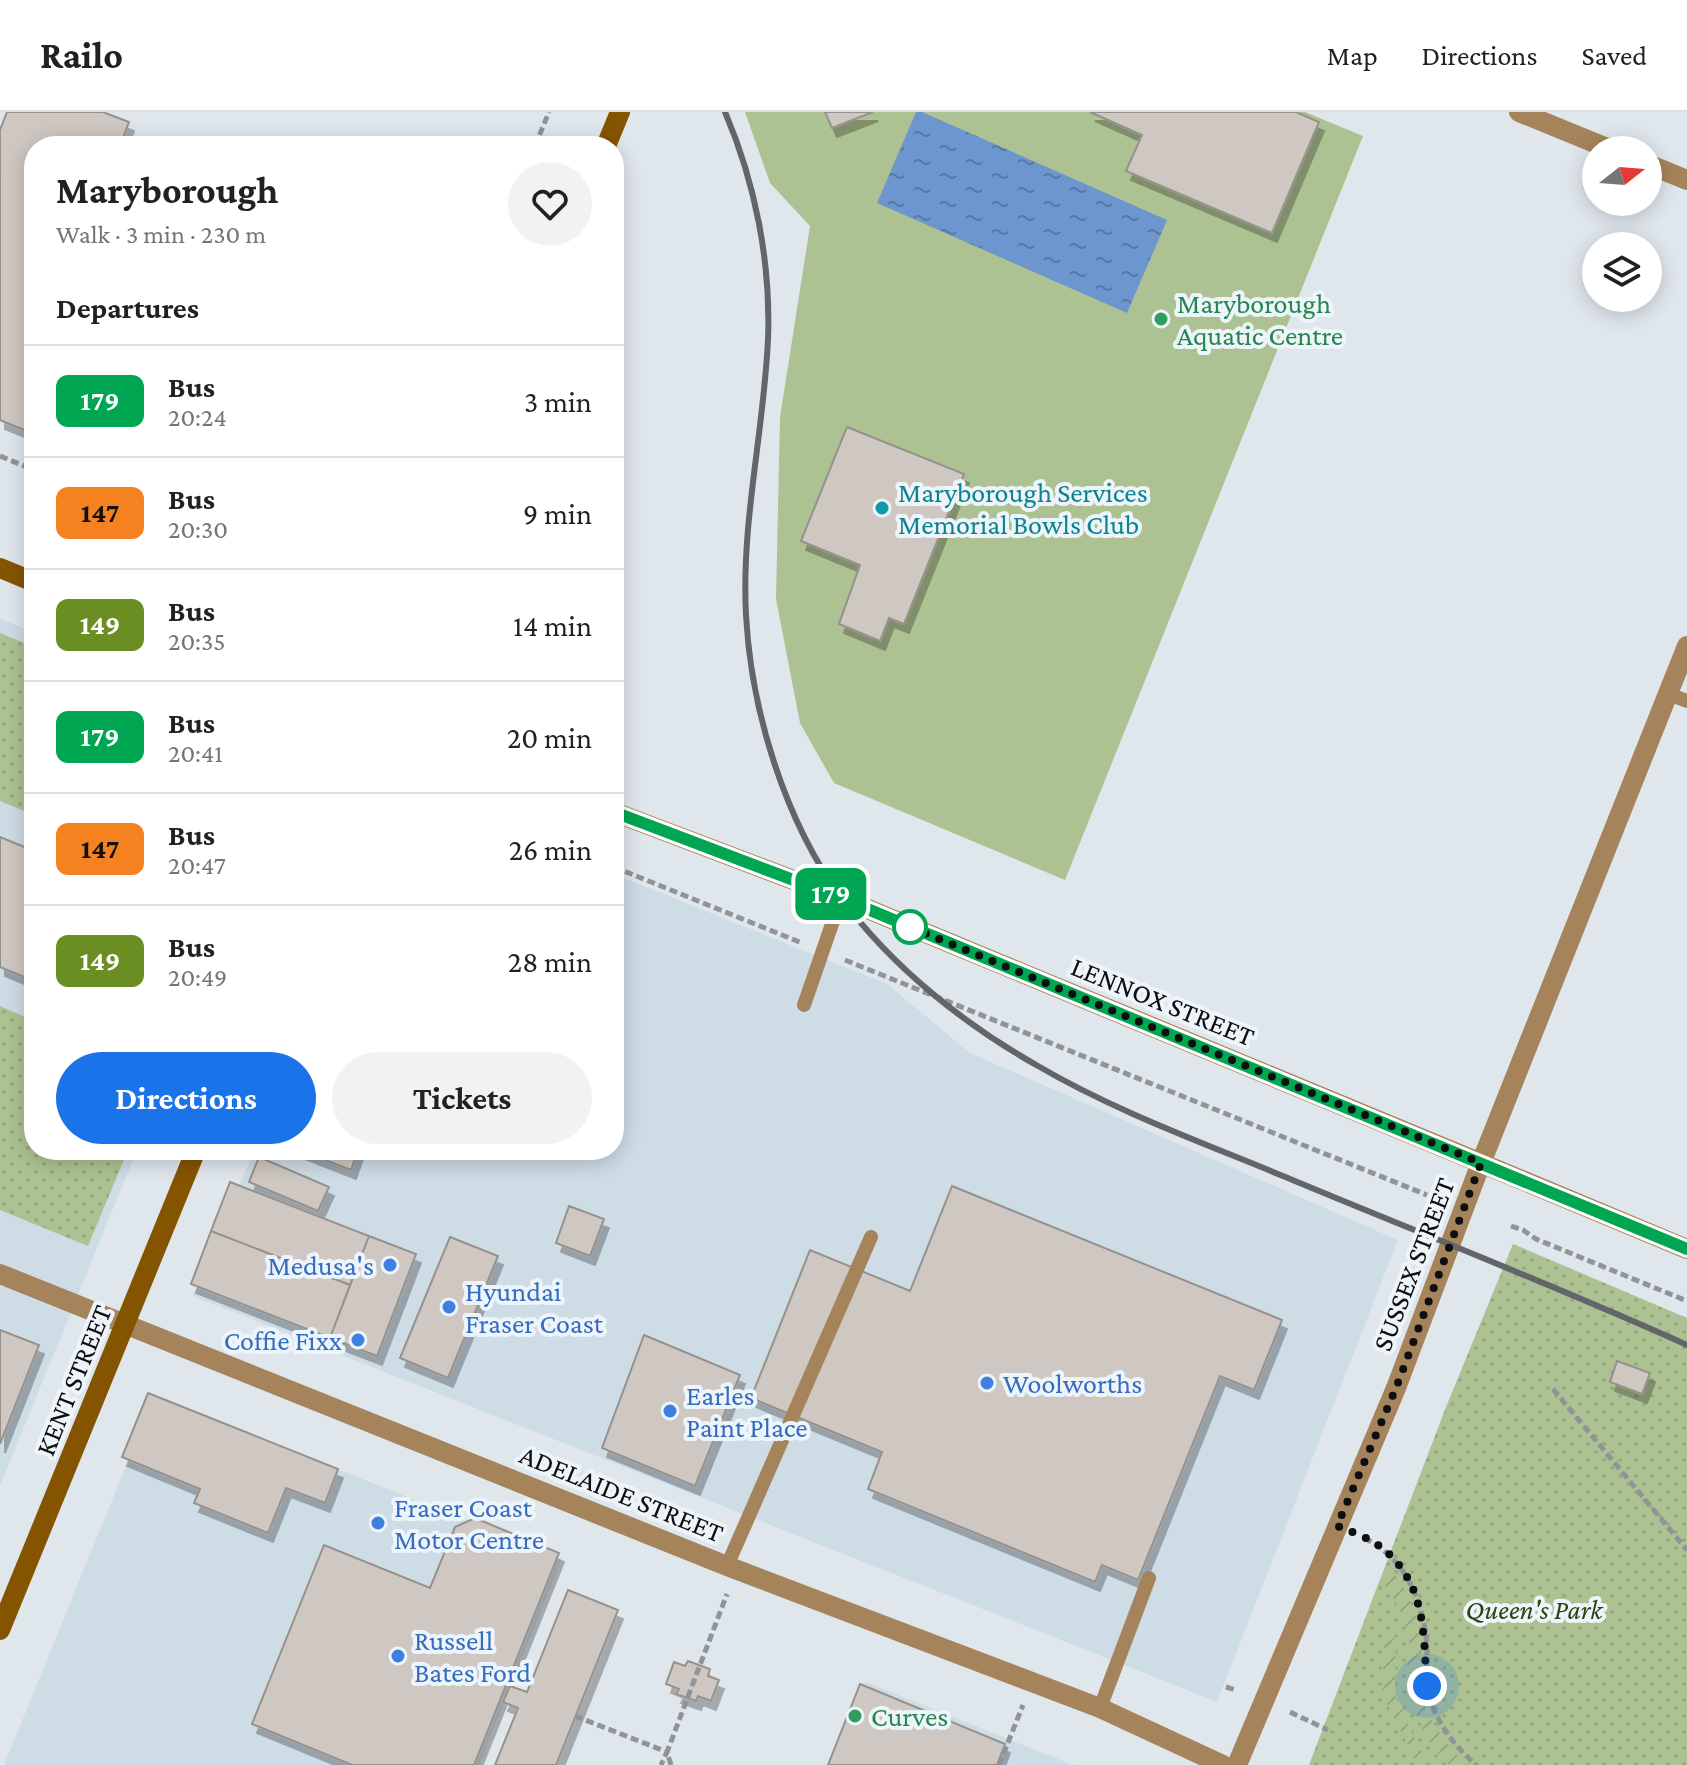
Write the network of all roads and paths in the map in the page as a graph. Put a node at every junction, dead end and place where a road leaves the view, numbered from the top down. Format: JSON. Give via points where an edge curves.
{"nodes":[{"id":1,"x":549,"y":112,"type":"edge"},
{"id":2,"x":620,"y":112,"type":"edge"},
{"id":3,"x":1519,"y":112,"type":"edge"},
{"id":4,"x":539,"y":136,"type":"edge"},
{"id":5,"x":610,"y":136,"type":"edge"},
{"id":6,"x":1582,"y":138,"type":"edge"},
{"id":7,"x":1662,"y":170,"type":"edge"},
{"id":8,"x":1687,"y":180,"type":"edge"},
{"id":9,"x":0,"y":456,"type":"edge"},
{"id":10,"x":24,"y":466,"type":"edge"},
{"id":11,"x":0,"y":568,"type":"edge"},
{"id":12,"x":24,"y":578,"type":"edge"},
{"id":13,"x":1687,"y":646,"type":"edge"},
{"id":14,"x":1677,"y":697,"type":"edge"},
{"id":15,"x":624,"y":816,"type":"edge"},
{"id":16,"x":624,"y":871,"type":"edge"},
{"id":17,"x":841,"y":898,"type":"junction"},
{"id":18,"x":822,"y":951,"type":"junction"},
{"id":19,"x":804,"y":1005,"type":"dead end"},
{"id":20,"x":192,"y":1160,"type":"edge"},
{"id":21,"x":1481,"y":1163,"type":"junction"},
{"id":22,"x":1427,"y":1195,"type":"dead end"},
{"id":23,"x":1511,"y":1226,"type":"dead end"},
{"id":24,"x":871,"y":1237,"type":"dead end"},
{"id":25,"x":1687,"y":1249,"type":"edge"},
{"id":26,"x":0,"y":1274,"type":"edge"},
{"id":27,"x":1687,"y":1301,"type":"edge"},
{"id":28,"x":125,"y":1325,"type":"junction"},
{"id":29,"x":1553,"y":1389,"type":"dead end"},
{"id":30,"x":1337,"y":1526,"type":"junction"},
{"id":31,"x":1687,"y":1550,"type":"edge"},
{"id":32,"x":727,"y":1566,"type":"junction"},
{"id":33,"x":1149,"y":1578,"type":"dead end"},
{"id":34,"x":718,"y":1617,"type":"dead end"},
{"id":35,"x":0,"y":1630,"type":"edge"},
{"id":36,"x":1032,"y":1682,"type":"junction"},
{"id":37,"x":1226,"y":1687,"type":"dead end"},
{"id":38,"x":1236,"y":1690,"type":"dead end"},
{"id":39,"x":1100,"y":1708,"type":"junction"},
{"id":40,"x":1290,"y":1712,"type":"dead end"},
{"id":41,"x":575,"y":1716,"type":"dead end"},
{"id":42,"x":1328,"y":1730,"type":"dead end"},
{"id":43,"x":667,"y":1752,"type":"junction"},
{"id":44,"x":661,"y":1765,"type":"edge"},
{"id":45,"x":671,"y":1765,"type":"edge"},
{"id":46,"x":999,"y":1765,"type":"edge"},
{"id":47,"x":1223,"y":1765,"type":"edge"},
{"id":48,"x":1237,"y":1765,"type":"edge"},
{"id":49,"x":1476,"y":1765,"type":"edge"}],
"edges":[{"from":1,"to":4,"type":"path"},
{"from":2,"to":5,"type":"main road"},
{"from":3,"to":6,"type":"street"},
{"from":7,"to":8,"type":"street"},
{"from":9,"to":10,"type":"path"},
{"from":11,"to":12,"type":"main road"},
{"from":13,"to":14,"type":"street","name":"SUSSEX STREET"},
{"from":14,"to":21,"type":"street","name":"SUSSEX STREET"},
{"from":15,"to":17,"type":"street","name":"LENNOX STREET"},
{"from":16,"to":18,"type":"path"},
{"from":17,"to":18,"type":"lane"},
{"from":17,"to":21,"type":"street","name":"LENNOX STREET"},
{"from":18,"to":19,"type":"lane"},
{"from":18,"to":22,"type":"path"},
{"from":20,"to":28,"type":"main road","name":"KENT STREET"},
{"from":21,"to":25,"type":"street","name":"LENNOX STREET"},
{"from":21,"to":30,"type":"street","name":"SUSSEX STREET"},
{"from":23,"to":27,"type":"path"},
{"from":24,"to":32,"type":"lane"},
{"from":26,"to":28,"type":"street","name":"ADELAIDE STREET"},
{"from":28,"to":32,"type":"street","name":"ADELAIDE STREET"},
{"from":28,"to":35,"type":"main road","name":"KENT STREET"},
{"from":29,"to":31,"type":"path"},
{"from":30,"to":48,"type":"street","name":"SUSSEX STREET"},
{"from":30,"to":49,"type":"path","via":[[1381,1546],[1398,1564],[1416,1596],[1424,1625],[1432,1705],[1460,1751]]},
{"from":32,"to":36,"type":"street","name":"ADELAIDE STREET"},
{"from":33,"to":39,"type":"lane"},
{"from":34,"to":43,"type":"path"},
{"from":36,"to":39,"type":"street","name":"ADELAIDE STREET"},
{"from":36,"to":46,"type":"path"},
{"from":37,"to":38,"type":"path"},
{"from":39,"to":47,"type":"street","name":"ADELAIDE STREET"},
{"from":40,"to":42,"type":"path"},
{"from":41,"to":43,"type":"path"},
{"from":43,"to":44,"type":"path"},
{"from":43,"to":45,"type":"path"}]}
